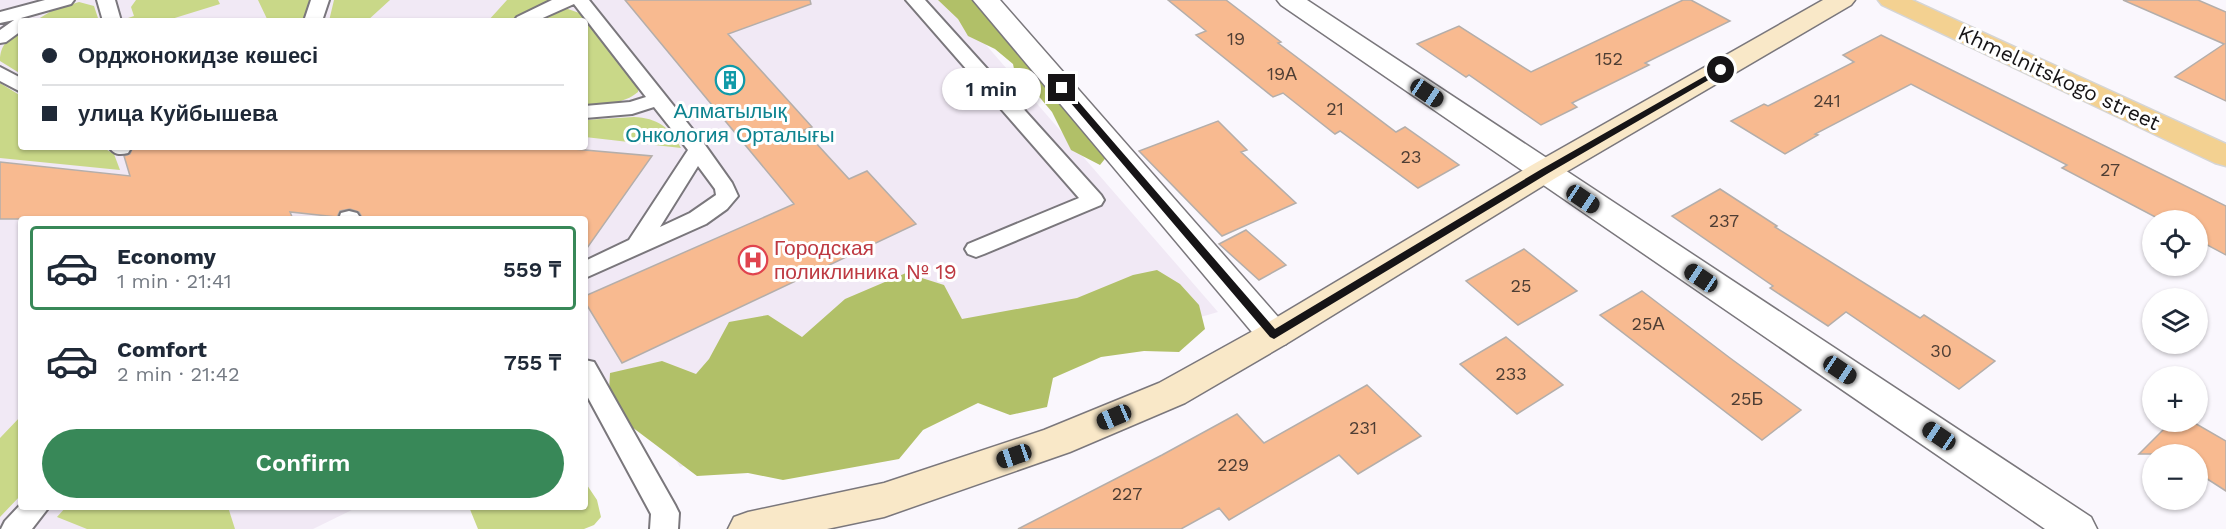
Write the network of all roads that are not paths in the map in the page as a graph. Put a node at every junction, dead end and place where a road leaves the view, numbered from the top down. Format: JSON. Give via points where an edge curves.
{"nodes":[{"id":1,"x":65,"y":0,"type":"edge"},
{"id":2,"x":106,"y":0,"type":"edge"},
{"id":3,"x":320,"y":0,"type":"edge"},
{"id":4,"x":569,"y":0,"type":"edge"},
{"id":5,"x":580,"y":0,"type":"edge"},
{"id":6,"x":915,"y":0,"type":"edge"},
{"id":7,"x":986,"y":0,"type":"edge"},
{"id":8,"x":1290,"y":0,"type":"edge"},
{"id":9,"x":1842,"y":0,"type":"edge"},
{"id":10,"x":1891,"y":0,"type":"edge"},
{"id":11,"x":46,"y":3,"type":"edge"},
{"id":12,"x":0,"y":18,"type":"edge"},
{"id":13,"x":27,"y":18,"type":"edge"},
{"id":14,"x":111,"y":18,"type":"edge"},
{"id":15,"x":314,"y":18,"type":"edge"},
{"id":16,"x":529,"y":18,"type":"edge"},
{"id":17,"x":18,"y":25,"type":"edge"},
{"id":18,"x":0,"y":38,"type":"edge"},
{"id":19,"x":0,"y":73,"type":"edge"},
{"id":20,"x":18,"y":84,"type":"edge"},
{"id":21,"x":658,"y":99,"type":"junction"},
{"id":22,"x":588,"y":112,"type":"edge"},
{"id":23,"x":698,"y":150,"type":"junction"},
{"id":24,"x":2226,"y":156,"type":"edge"},
{"id":25,"x":1543,"y":172,"type":"junction"},
{"id":26,"x":637,"y":245,"type":"junction"},
{"id":27,"x":976,"y":249,"type":"dead end"},
{"id":28,"x":588,"y":269,"type":"edge"},
{"id":29,"x":1274,"y":335,"type":"junction"},
{"id":30,"x":588,"y":374,"type":"edge"},
{"id":31,"x":32,"y":510,"type":"edge"},
{"id":32,"x":15,"y":529,"type":"edge"},
{"id":33,"x":664,"y":529,"type":"edge"},
{"id":34,"x":748,"y":529,"type":"edge"},
{"id":35,"x":2077,"y":529,"type":"edge"}],
"edges":[{"from":1,"to":11,"type":"lane"},
{"from":2,"to":14,"type":"lane"},
{"from":3,"to":15,"type":"lane"},
{"from":4,"to":16,"type":"lane"},
{"from":5,"to":21,"type":"lane"},
{"from":6,"to":27,"type":"lane","via":[[1093,200]]},
{"from":7,"to":29,"type":"street"},
{"from":8,"to":25,"type":"street"},
{"from":9,"to":25,"type":"main road"},
{"from":10,"to":24,"type":"main road","name":"Khmelnitskogo street"},
{"from":11,"to":12,"type":"lane"},
{"from":11,"to":13,"type":"lane"},
{"from":17,"to":18,"type":"lane"},
{"from":19,"to":20,"type":"lane"},
{"from":21,"to":22,"type":"lane","via":[[632,108]]},
{"from":21,"to":23,"type":"lane"},
{"from":23,"to":26,"type":"lane"},
{"from":23,"to":26,"type":"lane","via":[[727,196],[720,206]]},
{"from":25,"to":29,"type":"main road"},
{"from":25,"to":35,"type":"street"},
{"from":26,"to":28,"type":"lane"},
{"from":29,"to":34,"type":"main road","via":[[1172,393],[1057,441],[884,500]]},
{"from":30,"to":33,"type":"lane","via":[[665,513]]},
{"from":31,"to":32,"type":"lane"}]}
